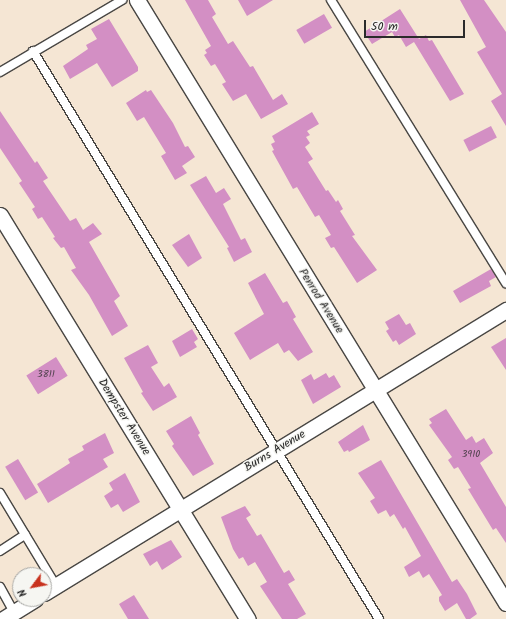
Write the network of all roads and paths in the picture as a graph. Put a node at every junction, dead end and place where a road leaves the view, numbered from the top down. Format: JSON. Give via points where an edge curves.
{"nodes":[{"id":1,"x":122,"y":0,"type":"edge"},
{"id":2,"x":137,"y":0,"type":"edge"},
{"id":3,"x":331,"y":0,"type":"edge"},
{"id":4,"x":33,"y":51,"type":"junction"},
{"id":5,"x":0,"y":72,"type":"edge"},
{"id":6,"x":0,"y":215,"type":"edge"},
{"id":7,"x":506,"y":283,"type":"edge"},
{"id":8,"x":506,"y":310,"type":"edge"},
{"id":9,"x":376,"y":390,"type":"junction"},
{"id":10,"x":275,"y":451,"type":"junction"},
{"id":11,"x":0,"y":493,"type":"edge"},
{"id":12,"x":181,"y":509,"type":"junction"},
{"id":13,"x":26,"y":535,"type":"junction"},
{"id":14,"x":0,"y":551,"type":"edge"},
{"id":15,"x":40,"y":567,"type":"edge"},
{"id":16,"x":0,"y":587,"type":"edge"},
{"id":17,"x":52,"y":588,"type":"edge"},
{"id":18,"x":506,"y":603,"type":"edge"},
{"id":19,"x":22,"y":607,"type":"edge"},
{"id":20,"x":9,"y":615,"type":"edge"},
{"id":21,"x":248,"y":619,"type":"edge"},
{"id":22,"x":378,"y":619,"type":"edge"}],
"edges":[{"from":1,"to":4,"type":"lane"},
{"from":2,"to":9,"type":"street","name":"Penrod Avenue"},
{"from":3,"to":7,"type":"lane"},
{"from":4,"to":5,"type":"lane"},
{"from":4,"to":10,"type":"lane"},
{"from":6,"to":12,"type":"street","name":"Dempster Avenue"},
{"from":8,"to":9,"type":"street","name":"Burns Avenue"},
{"from":9,"to":10,"type":"street","name":"Burns Avenue"},
{"from":9,"to":18,"type":"street","name":"Penrod Avenue"},
{"from":10,"to":12,"type":"street","name":"Burns Avenue"},
{"from":10,"to":22,"type":"lane"},
{"from":11,"to":13,"type":"lane"},
{"from":12,"to":17,"type":"street","name":"Burns Avenue"},
{"from":12,"to":21,"type":"street","name":"Dempster Avenue"},
{"from":13,"to":14,"type":"lane"},
{"from":13,"to":15,"type":"lane"},
{"from":16,"to":20,"type":"lane"},
{"from":19,"to":20,"type":"street"}]}
